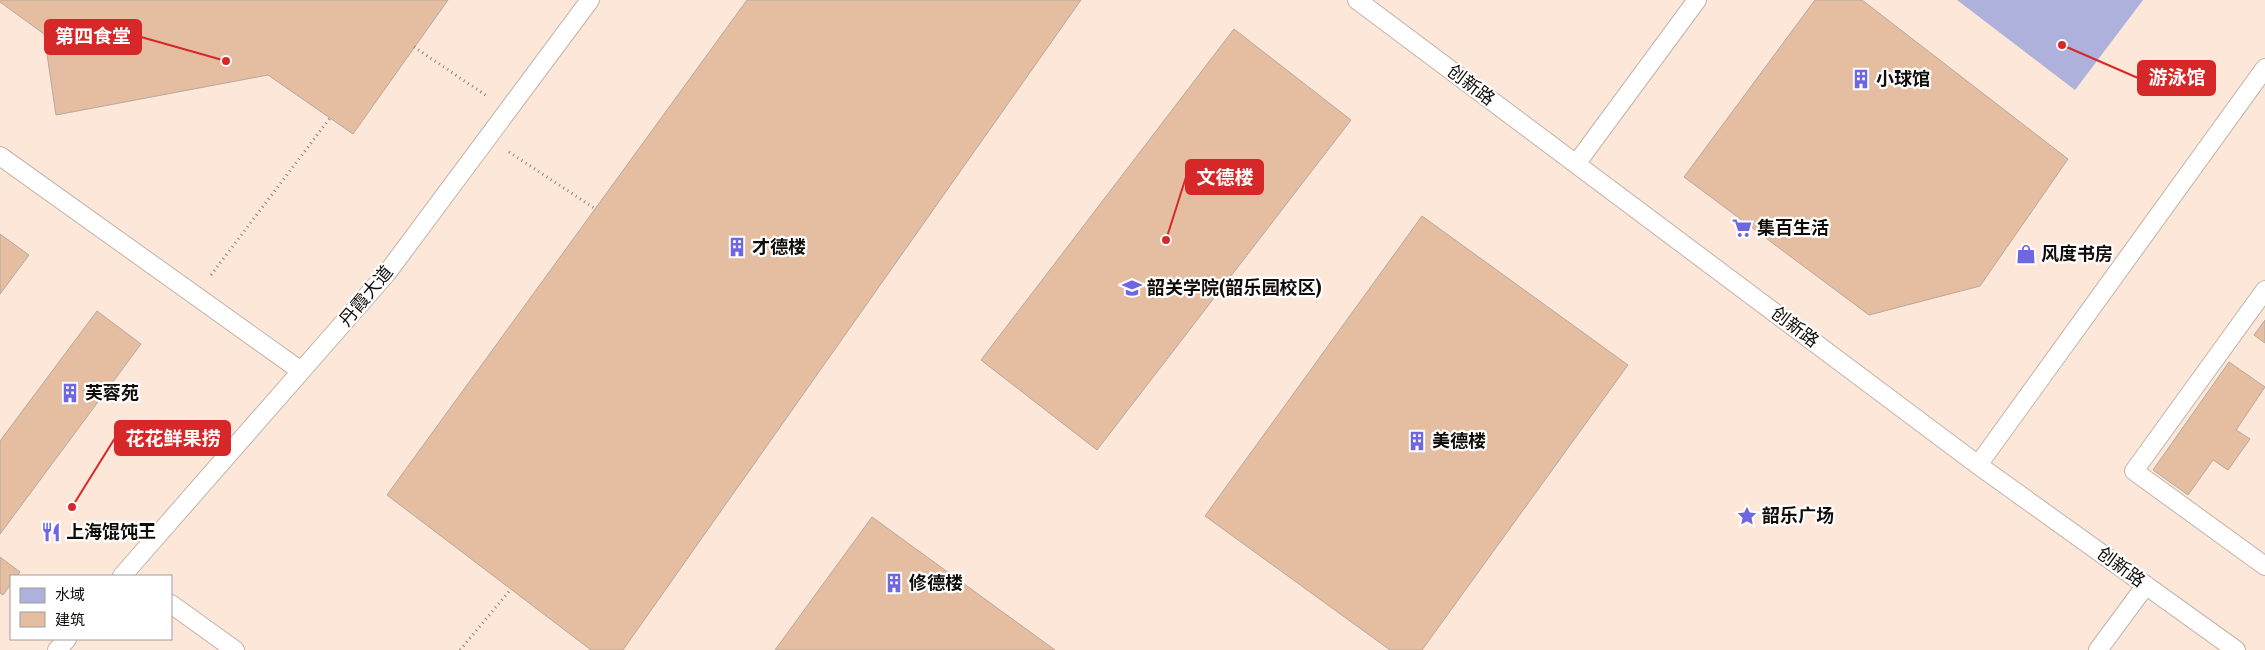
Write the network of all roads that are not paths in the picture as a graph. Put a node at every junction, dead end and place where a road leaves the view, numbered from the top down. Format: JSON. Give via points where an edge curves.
{"nodes":[{"id":1,"x":590,"y":0,"type":"edge"},
{"id":2,"x":1357,"y":0,"type":"edge"},
{"id":3,"x":1698,"y":0,"type":"edge"},
{"id":4,"x":2265,"y":68,"type":"edge"},
{"id":5,"x":0,"y":156,"type":"edge"},
{"id":6,"x":1576,"y":164,"type":"junction"},
{"id":7,"x":2265,"y":290,"type":"edge"},
{"id":8,"x":301,"y":371,"type":"junction"},
{"id":9,"x":1978,"y":464,"type":"junction"},
{"id":10,"x":2265,"y":566,"type":"edge"},
{"id":11,"x":127,"y":575,"type":"edge"},
{"id":12,"x":2146,"y":585,"type":"junction"},
{"id":13,"x":172,"y":605,"type":"edge"},
{"id":14,"x":66,"y":640,"type":"edge"},
{"id":15,"x":57,"y":650,"type":"edge"},
{"id":16,"x":235,"y":650,"type":"edge"},
{"id":17,"x":2098,"y":650,"type":"edge"},
{"id":18,"x":2236,"y":650,"type":"edge"}],
"edges":[{"from":1,"to":8,"type":"lane","name":"丹霞大道","via":[[386,273]]},
{"from":2,"to":6,"type":"lane","name":"创新路"},
{"from":3,"to":6,"type":"lane"},
{"from":4,"to":9,"type":"lane"},
{"from":5,"to":8,"type":"lane"},
{"from":6,"to":9,"type":"lane","name":"创新路"},
{"from":7,"to":10,"type":"lane","via":[[2134,471]]},
{"from":8,"to":11,"type":"lane","name":"丹霞大道"},
{"from":9,"to":12,"type":"lane","name":"创新路"},
{"from":12,"to":17,"type":"lane"},
{"from":12,"to":18,"type":"lane","name":"创新路"},
{"from":13,"to":16,"type":"lane"},
{"from":14,"to":15,"type":"lane"}]}
